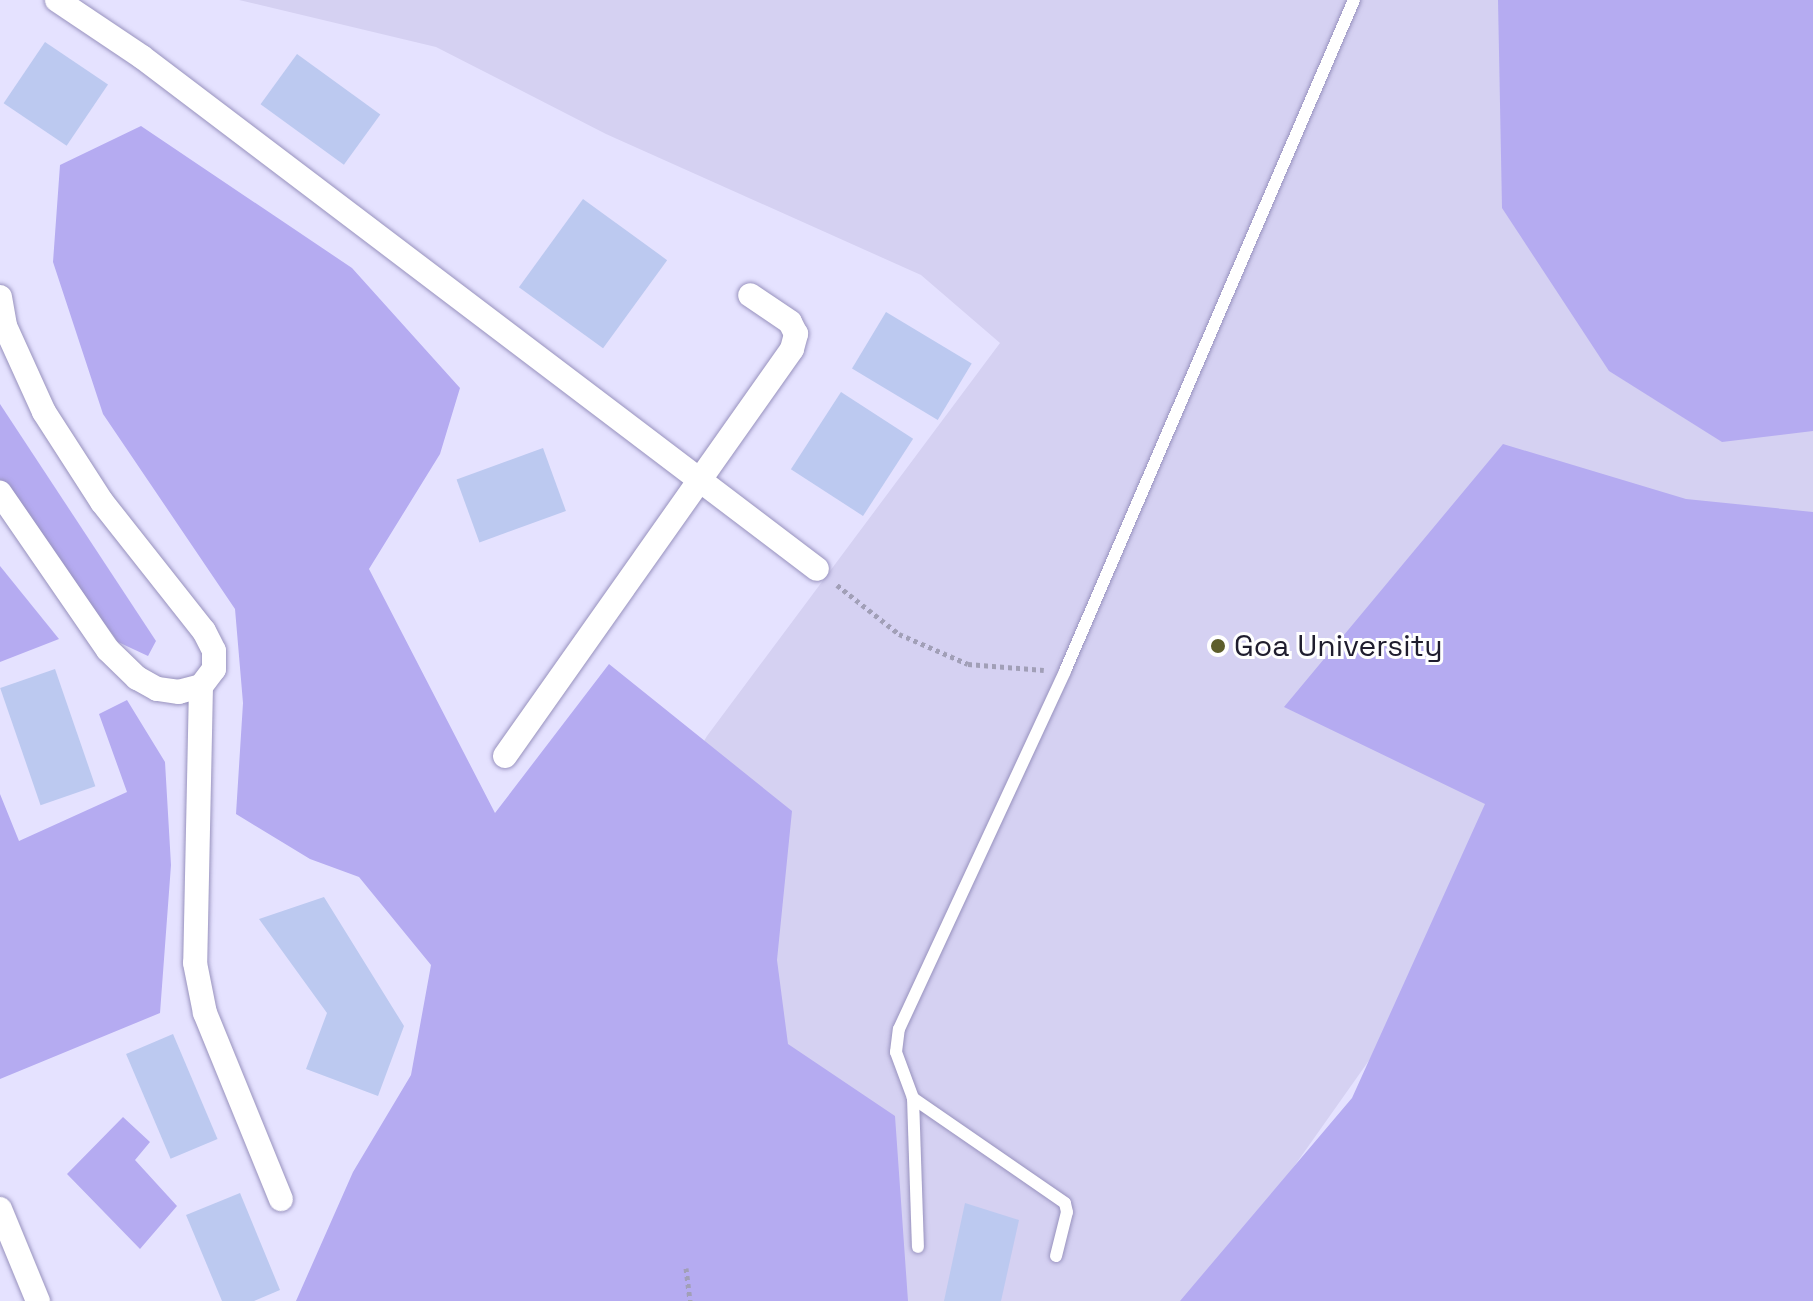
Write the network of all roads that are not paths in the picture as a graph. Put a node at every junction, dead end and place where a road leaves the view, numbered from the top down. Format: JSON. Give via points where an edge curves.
{"nodes":[{"id":1,"x":57,"y":0,"type":"edge"},
{"id":2,"x":1354,"y":0,"type":"edge"},
{"id":3,"x":750,"y":295,"type":"dead end"},
{"id":4,"x":0,"y":297,"type":"edge"},
{"id":5,"x":699,"y":479,"type":"junction"},
{"id":6,"x":0,"y":493,"type":"edge"},
{"id":7,"x":817,"y":569,"type":"road end"},
{"id":8,"x":201,"y":686,"type":"junction"},
{"id":9,"x":505,"y":756,"type":"dead end"},
{"id":10,"x":913,"y":1098,"type":"junction"},
{"id":11,"x":281,"y":1199,"type":"dead end"},
{"id":12,"x":0,"y":1209,"type":"edge"},
{"id":13,"x":918,"y":1247,"type":"dead end"},
{"id":14,"x":1056,"y":1256,"type":"dead end"},
{"id":15,"x":38,"y":1301,"type":"edge"}],
"edges":[{"from":1,"to":5,"type":"street","via":[[142,57]]},
{"from":2,"to":10,"type":"lane","via":[[1065,671],[899,1029],[896,1052]]},
{"from":3,"to":5,"type":"street","via":[[790,322],[796,334],[792,349]]},
{"from":4,"to":8,"type":"street","via":[[5,326],[44,412],[102,502],[209,641],[214,669]]},
{"from":5,"to":7,"type":"street"},
{"from":5,"to":9,"type":"street"},
{"from":6,"to":8,"type":"street","via":[[108,650],[137,678],[157,689],[179,692]]},
{"from":8,"to":11,"type":"street","via":[[195,963],[205,1013]]},
{"from":10,"to":13,"type":"lane"},
{"from":10,"to":14,"type":"lane","via":[[1060,1197],[1067,1212]]},
{"from":12,"to":15,"type":"street"}]}
